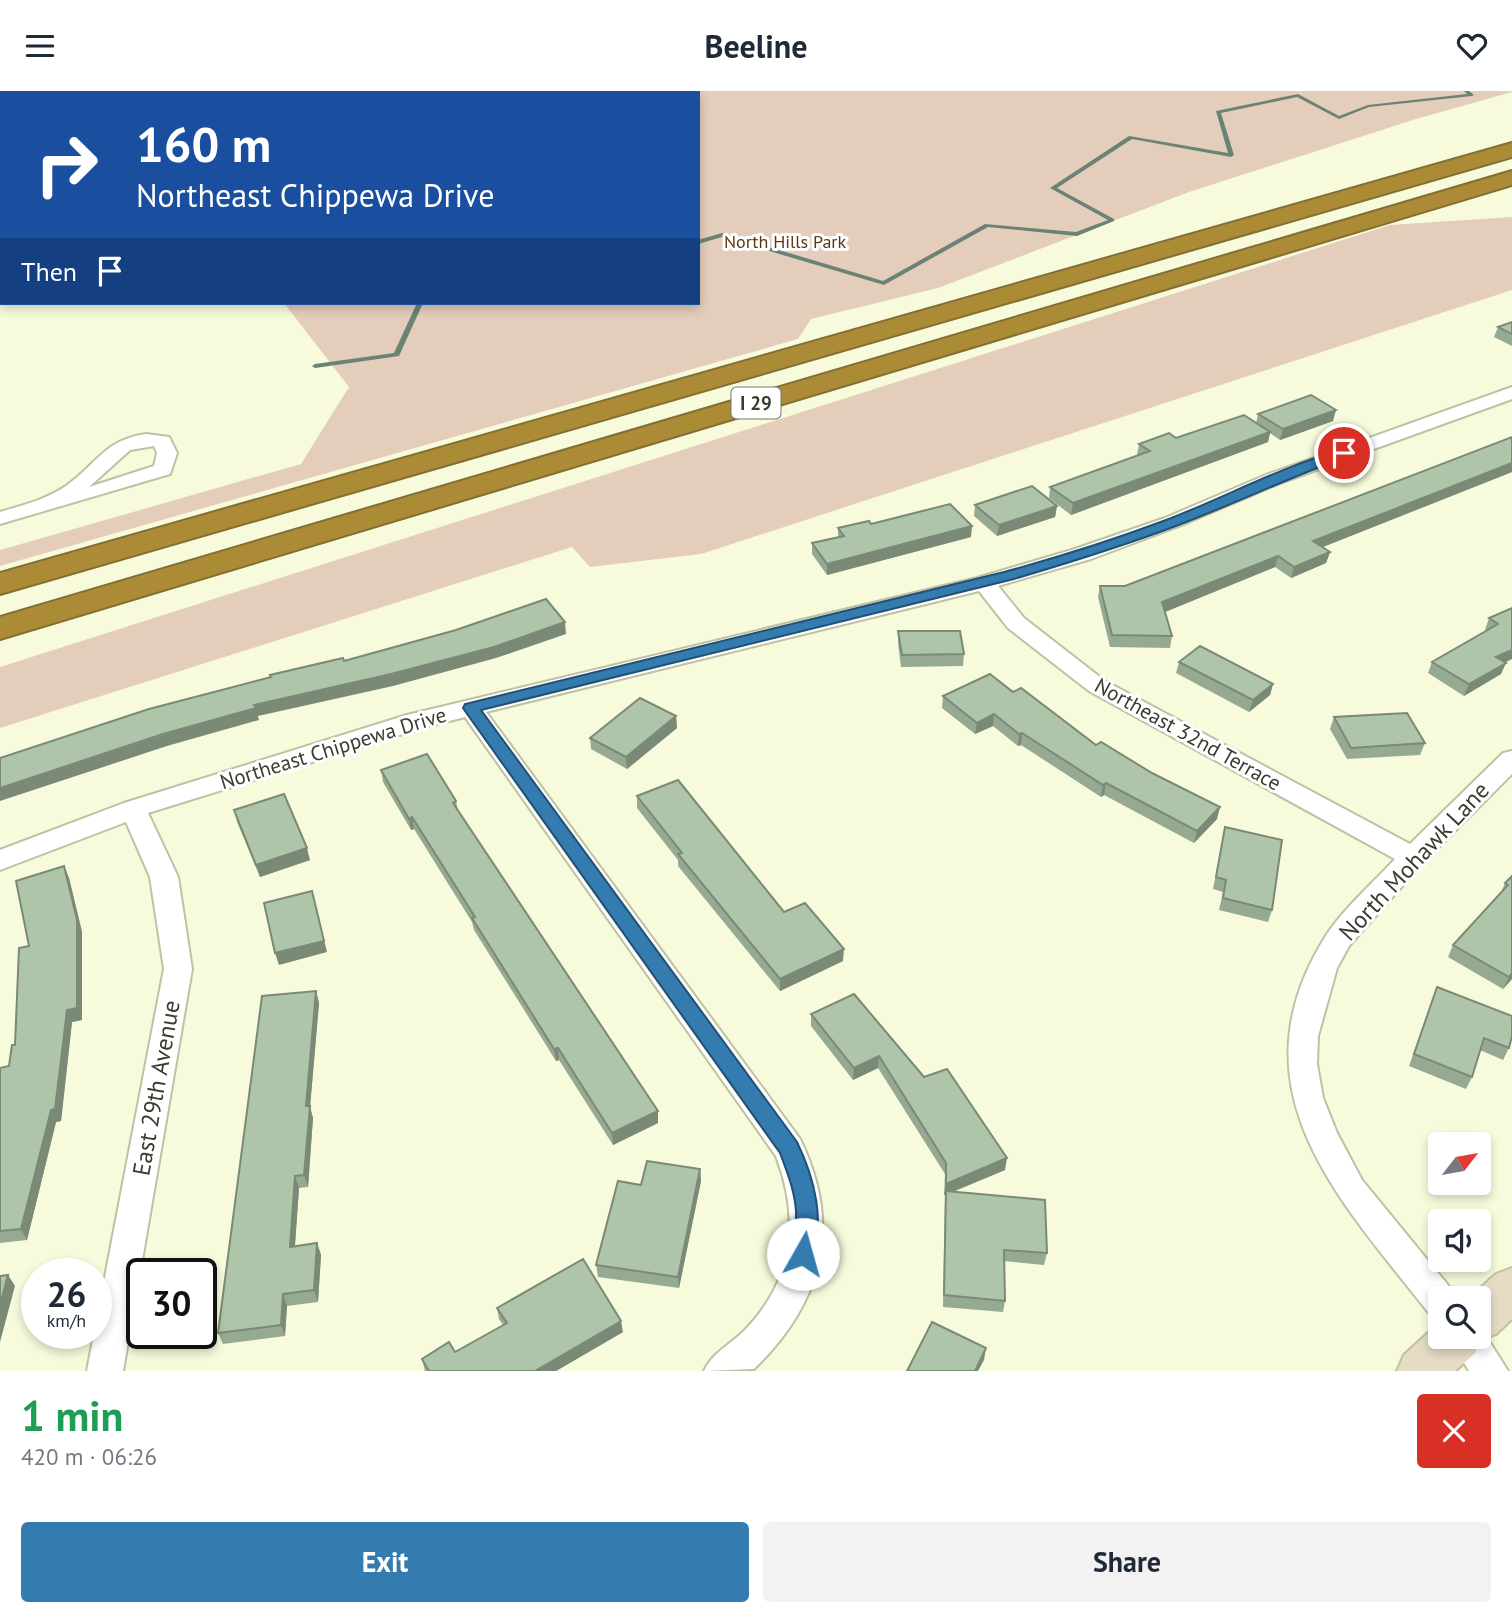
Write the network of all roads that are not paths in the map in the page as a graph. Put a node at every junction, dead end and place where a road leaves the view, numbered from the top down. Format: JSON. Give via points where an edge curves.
{"nodes":[{"id":1,"x":1512,"y":150,"type":"edge"},
{"id":2,"x":1512,"y":178,"type":"edge"},
{"id":3,"x":1512,"y":393,"type":"edge"},
{"id":4,"x":44,"y":506,"type":"junction"},
{"id":5,"x":0,"y":517,"type":"edge"},
{"id":6,"x":984,"y":583,"type":"junction"},
{"id":7,"x":0,"y":585,"type":"edge"},
{"id":8,"x":0,"y":628,"type":"edge"},
{"id":9,"x":471,"y":708,"type":"junction"},
{"id":10,"x":1512,"y":759,"type":"edge"},
{"id":11,"x":133,"y":809,"type":"junction"},
{"id":12,"x":1413,"y":857,"type":"junction"},
{"id":13,"x":0,"y":860,"type":"edge"},
{"id":14,"x":1428,"y":1286,"type":"edge"},
{"id":15,"x":1512,"y":1289,"type":"edge"},
{"id":16,"x":1491,"y":1308,"type":"edge"},
{"id":17,"x":1445,"y":1349,"type":"edge"},
{"id":18,"x":1475,"y":1349,"type":"edge"},
{"id":19,"x":105,"y":1371,"type":"edge"},
{"id":20,"x":722,"y":1371,"type":"edge"},
{"id":21,"x":1421,"y":1371,"type":"edge"},
{"id":22,"x":1490,"y":1371,"type":"edge"}],
"edges":[{"from":1,"to":7,"type":"highway","number":"I 29"},
{"from":2,"to":8,"type":"highway","number":"I 29"},
{"from":3,"to":6,"type":"street","name":"Northeast Chippewa Drive","via":[[1273,479],[1172,522]]},
{"from":4,"to":4,"type":"street","via":[[163,470],[167,453],[162,441],[144,438],[124,443],[76,488]]},
{"from":4,"to":5,"type":"street"},
{"from":6,"to":9,"type":"street","name":"Northeast Chippewa Drive"},
{"from":6,"to":12,"type":"street","name":"Northeast 32nd Terrace","via":[[1016,623],[1097,686]]},
{"from":9,"to":11,"type":"street","name":"Northeast Chippewa Drive"},
{"from":9,"to":20,"type":"street","via":[[789,1149],[807,1210],[798,1277],[761,1340]]},
{"from":10,"to":12,"type":"street","name":"North Mohawk Lane"},
{"from":11,"to":13,"type":"street","name":"Northeast Chippewa Drive"},
{"from":11,"to":19,"type":"street","name":"East 29th Avenue","via":[[164,877],[178,969]]},
{"from":12,"to":14,"type":"street","name":"North Mohawk Lane","via":[[1339,939],[1322,967],[1303,1036],[1301,1064],[1322,1136],[1351,1191]]},
{"from":15,"to":16,"type":"main road"},
{"from":17,"to":21,"type":"main road"},
{"from":18,"to":22,"type":"street"}]}
